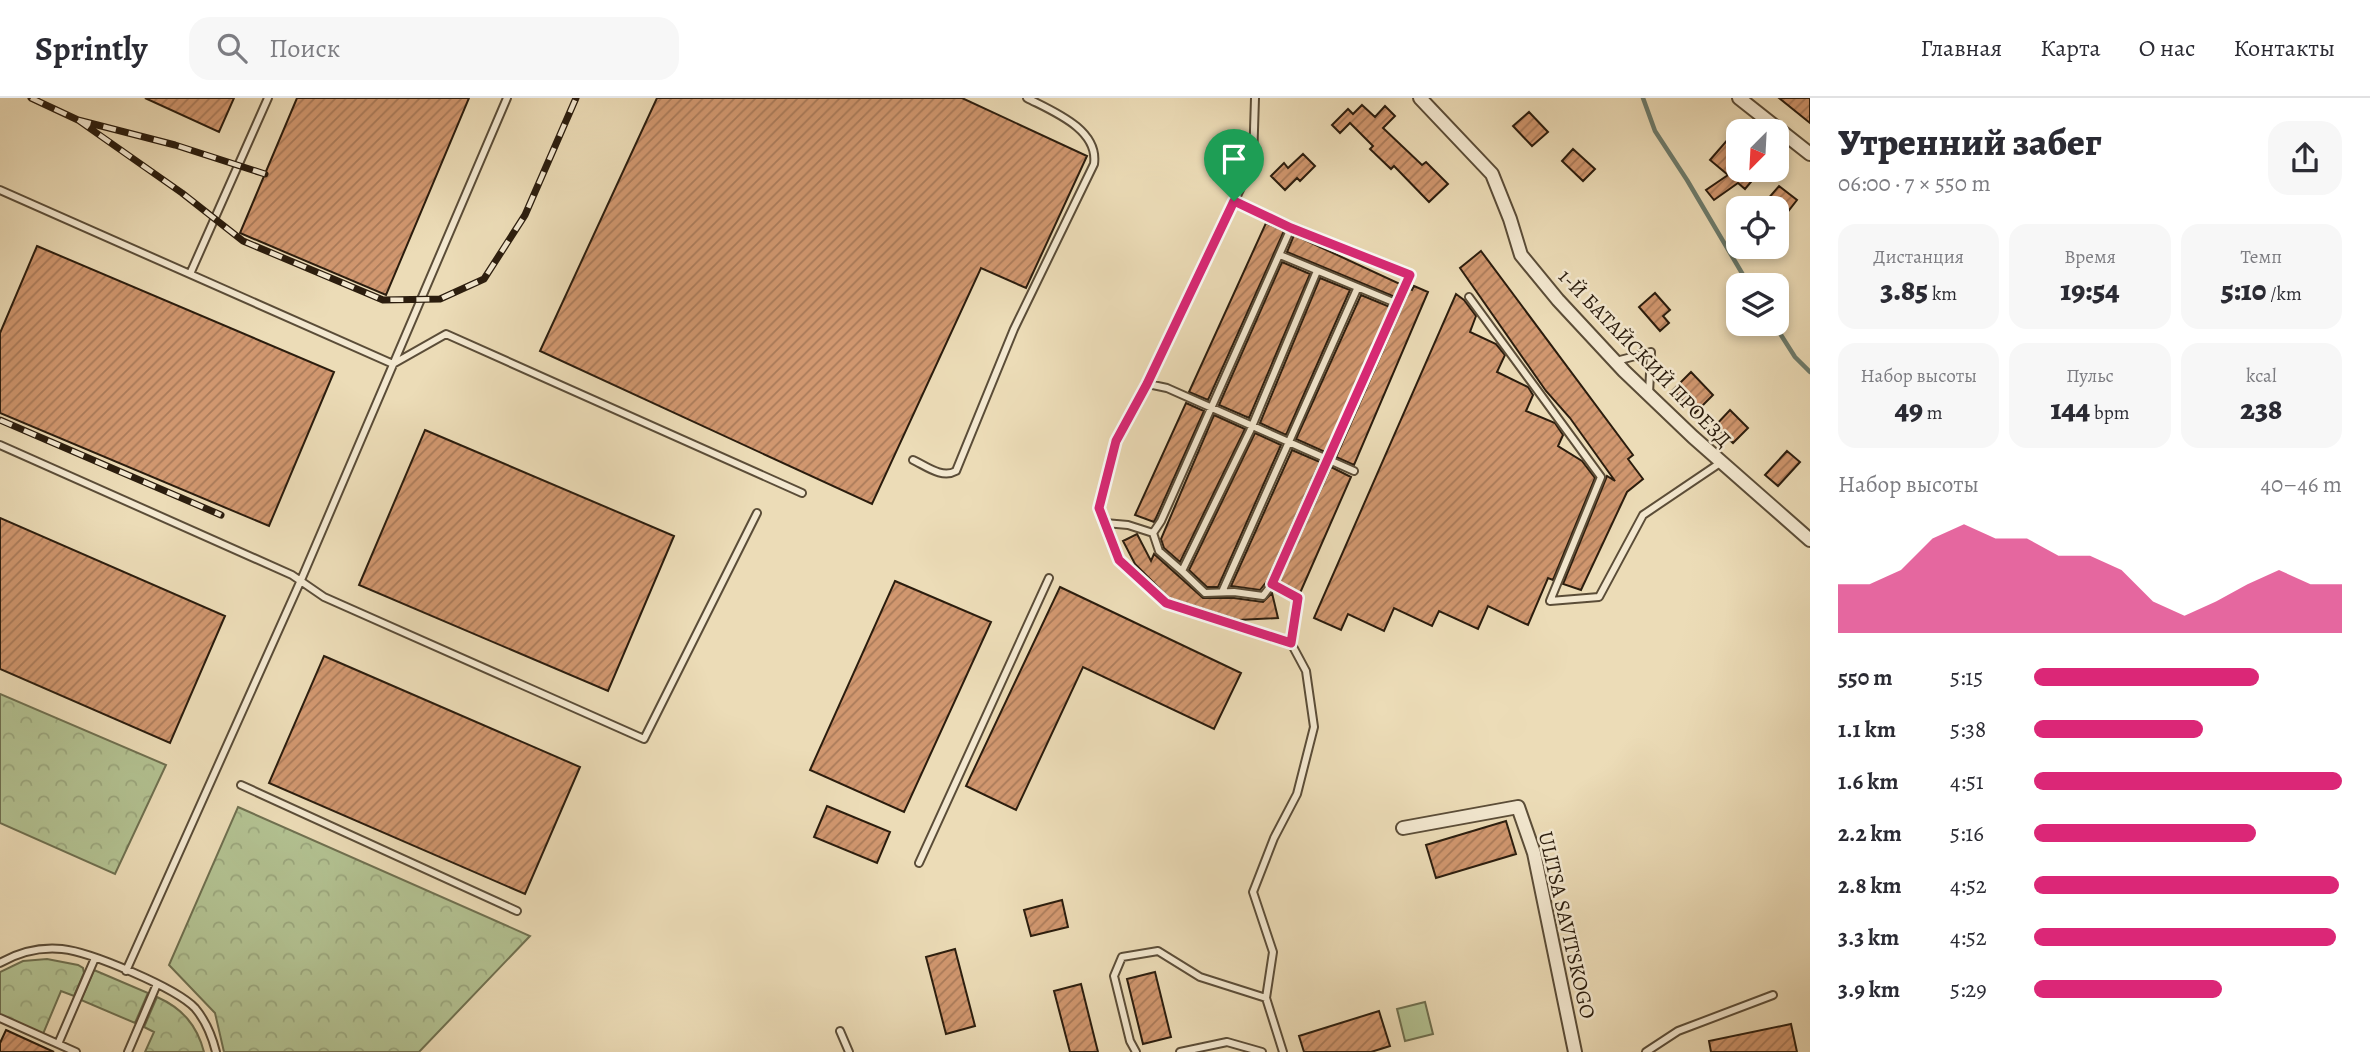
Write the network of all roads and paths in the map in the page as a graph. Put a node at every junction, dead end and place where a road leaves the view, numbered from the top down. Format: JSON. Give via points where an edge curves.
{"nodes":[{"id":1,"x":268,"y":98,"type":"edge"},
{"id":2,"x":507,"y":98,"type":"edge"},
{"id":3,"x":1027,"y":98,"type":"edge"},
{"id":4,"x":1255,"y":98,"type":"edge"},
{"id":5,"x":1420,"y":98,"type":"edge"},
{"id":6,"x":1739,"y":98,"type":"edge"},
{"id":7,"x":1810,"y":154,"type":"edge"},
{"id":8,"x":0,"y":190,"type":"edge"},
{"id":9,"x":1234,"y":201,"type":"junction"},
{"id":10,"x":1291,"y":228,"type":"junction"},
{"id":11,"x":1280,"y":255,"type":"junction"},
{"id":12,"x":1317,"y":271,"type":"junction"},
{"id":13,"x":190,"y":274,"type":"junction"},
{"id":14,"x":1357,"y":289,"type":"junction"},
{"id":15,"x":1469,"y":297,"type":"dead end"},
{"id":16,"x":1398,"y":304,"type":"junction"},
{"id":17,"x":1616,"y":361,"type":"junction"},
{"id":18,"x":393,"y":364,"type":"junction"},
{"id":19,"x":1147,"y":384,"type":"junction"},
{"id":20,"x":1649,"y":395,"type":"junction"},
{"id":21,"x":1212,"y":408,"type":"junction"},
{"id":22,"x":1252,"y":426,"type":"junction"},
{"id":23,"x":1289,"y":442,"type":"junction"},
{"id":24,"x":0,"y":445,"type":"edge"},
{"id":25,"x":913,"y":460,"type":"dead end"},
{"id":26,"x":1328,"y":460,"type":"junction"},
{"id":27,"x":1720,"y":463,"type":"junction"},
{"id":28,"x":1354,"y":471,"type":"dead end"},
{"id":29,"x":802,"y":493,"type":"dead end"},
{"id":30,"x":757,"y":513,"type":"dead end"},
{"id":31,"x":1105,"y":523,"type":"junction"},
{"id":32,"x":1153,"y":533,"type":"junction"},
{"id":33,"x":1810,"y":540,"type":"edge"},
{"id":34,"x":1186,"y":575,"type":"junction"},
{"id":35,"x":1049,"y":578,"type":"dead end"},
{"id":36,"x":301,"y":580,"type":"junction"},
{"id":37,"x":1272,"y":584,"type":"junction"},
{"id":38,"x":1222,"y":592,"type":"junction"},
{"id":39,"x":1291,"y":643,"type":"junction"},
{"id":40,"x":241,"y":785,"type":"dead end"},
{"id":41,"x":1403,"y":828,"type":"dead end"},
{"id":42,"x":919,"y":863,"type":"dead end"},
{"id":43,"x":517,"y":911,"type":"dead end"},
{"id":44,"x":95,"y":958,"type":"junction"},
{"id":45,"x":0,"y":963,"type":"edge"},
{"id":46,"x":126,"y":971,"type":"junction"},
{"id":47,"x":157,"y":984,"type":"junction"},
{"id":48,"x":1773,"y":995,"type":"dead end"},
{"id":49,"x":1266,"y":998,"type":"junction"},
{"id":50,"x":0,"y":1018,"type":"edge"},
{"id":51,"x":840,"y":1031,"type":"dead end"},
{"id":52,"x":58,"y":1044,"type":"junction"},
{"id":53,"x":1572,"y":1051,"type":"edge"},
{"id":54,"x":76,"y":1052,"type":"edge"},
{"id":55,"x":128,"y":1052,"type":"edge"},
{"id":56,"x":216,"y":1052,"type":"edge"},
{"id":57,"x":849,"y":1052,"type":"edge"},
{"id":58,"x":1136,"y":1052,"type":"edge"},
{"id":59,"x":1180,"y":1052,"type":"edge"},
{"id":60,"x":1262,"y":1052,"type":"edge"},
{"id":61,"x":1283,"y":1052,"type":"edge"},
{"id":62,"x":1646,"y":1052,"type":"edge"}],
"edges":[{"from":1,"to":13,"type":"lane"},
{"from":2,"to":18,"type":"lane"},
{"from":3,"to":25,"type":"lane","via":[[1081,131],[1093,146],[1094,164],[1014,329],[956,471],[942,474]]},
{"from":4,"to":9,"type":"lane","via":[[1252,162]]},
{"from":5,"to":17,"type":"street","name":"1-Й БАТАЙСКИЙ ПРОЕЗД","via":[[1492,174],[1521,255]]},
{"from":6,"to":7,"type":"street"},
{"from":8,"to":13,"type":"lane"},
{"from":9,"to":10,"type":"lane"},
{"from":9,"to":19,"type":"lane"},
{"from":10,"to":11,"type":"lane"},
{"from":10,"to":16,"type":"lane","via":[[1410,275]]},
{"from":11,"to":12,"type":"lane"},
{"from":11,"to":21,"type":"lane"},
{"from":12,"to":14,"type":"lane"},
{"from":12,"to":22,"type":"lane"},
{"from":13,"to":18,"type":"lane"},
{"from":14,"to":16,"type":"lane"},
{"from":14,"to":23,"type":"lane"},
{"from":15,"to":27,"type":"lane","via":[[1601,477],[1550,601],[1599,597],[1643,515]]},
{"from":16,"to":26,"type":"lane"},
{"from":17,"to":20,"type":"street","name":"1-Й БАТАЙСКИЙ ПРОЕЗД"},
{"from":17,"to":20,"type":"lane","via":[[1651,352]]},
{"from":18,"to":29,"type":"lane","via":[[446,334]]},
{"from":18,"to":36,"type":"lane"},
{"from":19,"to":21,"type":"lane"},
{"from":19,"to":31,"type":"lane","via":[[1116,441],[1099,508]]},
{"from":20,"to":27,"type":"street","name":"1-Й БАТАЙСКИЙ ПРОЕЗД"},
{"from":21,"to":22,"type":"lane"},
{"from":21,"to":32,"type":"lane"},
{"from":22,"to":23,"type":"lane"},
{"from":22,"to":34,"type":"lane","via":[[1182,571]]},
{"from":23,"to":26,"type":"lane"},
{"from":23,"to":38,"type":"lane"},
{"from":24,"to":36,"type":"lane"},
{"from":26,"to":28,"type":"lane"},
{"from":26,"to":37,"type":"lane"},
{"from":27,"to":33,"type":"street","name":"1-Й БАТАЙСКИЙ ПРОЕЗД"},
{"from":30,"to":36,"type":"lane","via":[[644,739],[324,597]]},
{"from":31,"to":32,"type":"lane"},
{"from":31,"to":39,"type":"lane","via":[[1119,560],[1166,603]]},
{"from":32,"to":34,"type":"lane","via":[[1159,551]]},
{"from":34,"to":38,"type":"lane","via":[[1205,593]]},
{"from":35,"to":42,"type":"lane"},
{"from":36,"to":46,"type":"lane"},
{"from":37,"to":38,"type":"lane","via":[[1263,596]]},
{"from":37,"to":39,"type":"lane","via":[[1298,598]]},
{"from":39,"to":49,"type":"lane","via":[[1306,671],[1314,727],[1297,794],[1253,892],[1273,952]]},
{"from":40,"to":43,"type":"lane"},
{"from":41,"to":53,"type":"street","name":"ULITSA SAVITSKOGO","via":[[1518,807],[1534,853]]},
{"from":44,"to":45,"type":"lane","via":[[43,948]]},
{"from":44,"to":46,"type":"lane"},
{"from":44,"to":52,"type":"lane"},
{"from":46,"to":47,"type":"lane"},
{"from":47,"to":55,"type":"lane"},
{"from":47,"to":56,"type":"lane","via":[[194,1008]]},
{"from":48,"to":62,"type":"lane","via":[[1678,1031]]},
{"from":49,"to":58,"type":"lane","via":[[1200,977],[1158,951],[1122,957],[1114,976]]},
{"from":49,"to":61,"type":"lane"},
{"from":50,"to":52,"type":"lane"},
{"from":51,"to":57,"type":"lane"},
{"from":52,"to":54,"type":"lane"},
{"from":59,"to":60,"type":"lane","via":[[1227,1042]]}]}
